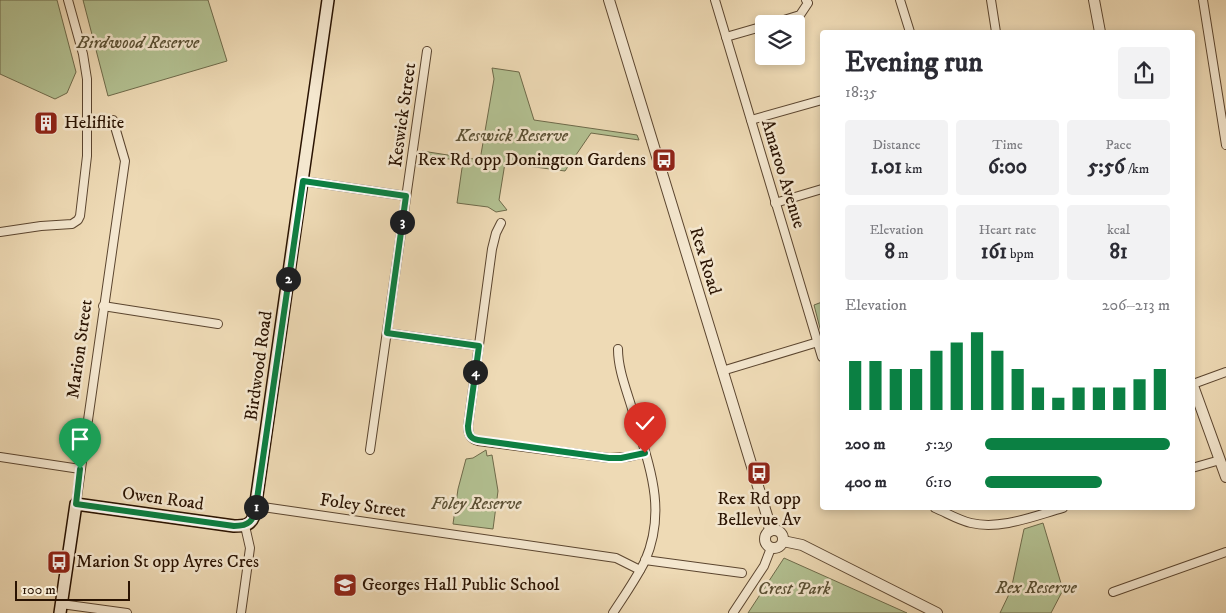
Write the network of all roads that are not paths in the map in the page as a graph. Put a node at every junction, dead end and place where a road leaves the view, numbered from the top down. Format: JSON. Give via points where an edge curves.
{"nodes":[{"id":1,"x":68,"y":0,"type":"edge"},
{"id":2,"x":328,"y":0,"type":"edge"},
{"id":3,"x":609,"y":0,"type":"edge"},
{"id":4,"x":715,"y":0,"type":"edge"},
{"id":5,"x":806,"y":0,"type":"edge"},
{"id":6,"x":900,"y":0,"type":"edge"},
{"id":7,"x":991,"y":0,"type":"edge"},
{"id":8,"x":1094,"y":0,"type":"edge"},
{"id":9,"x":1203,"y":0,"type":"edge"},
{"id":10,"x":800,"y":15,"type":"edge"},
{"id":11,"x":755,"y":29,"type":"edge"},
{"id":12,"x":909,"y":30,"type":"edge"},
{"id":13,"x":996,"y":30,"type":"edge"},
{"id":14,"x":1100,"y":30,"type":"edge"},
{"id":15,"x":726,"y":37,"type":"junction"},
{"id":16,"x":427,"y":51,"type":"dead end"},
{"id":17,"x":820,"y":101,"type":"edge"},
{"id":18,"x":113,"y":120,"type":"dead end"},
{"id":19,"x":750,"y":120,"type":"junction"},
{"id":20,"x":1226,"y":143,"type":"edge"},
{"id":21,"x":303,"y":181,"type":"junction"},
{"id":22,"x":820,"y":190,"type":"edge"},
{"id":23,"x":406,"y":196,"type":"junction"},
{"id":24,"x":775,"y":203,"type":"junction"},
{"id":25,"x":501,"y":223,"type":"dead end"},
{"id":26,"x":0,"y":232,"type":"edge"},
{"id":27,"x":103,"y":306,"type":"junction"},
{"id":28,"x":218,"y":324,"type":"dead end"},
{"id":29,"x":387,"y":333,"type":"junction"},
{"id":30,"x":818,"y":342,"type":"junction"},
{"id":31,"x":479,"y":346,"type":"junction"},
{"id":32,"x":618,"y":349,"type":"dead end"},
{"id":33,"x":820,"y":350,"type":"edge"},
{"id":34,"x":722,"y":372,"type":"junction"},
{"id":35,"x":1226,"y":372,"type":"edge"},
{"id":36,"x":1195,"y":382,"type":"edge"},
{"id":37,"x":1195,"y":389,"type":"edge"},
{"id":38,"x":472,"y":438,"type":"junction"},
{"id":39,"x":468,"y":446,"type":"dead end"},
{"id":40,"x":370,"y":450,"type":"dead end"},
{"id":41,"x":645,"y":453,"type":"junction"},
{"id":42,"x":0,"y":457,"type":"edge"},
{"id":43,"x":1220,"y":460,"type":"junction"},
{"id":44,"x":1195,"y":467,"type":"edge"},
{"id":45,"x":80,"y":469,"type":"junction"},
{"id":46,"x":1226,"y":477,"type":"edge"},
{"id":47,"x":76,"y":504,"type":"junction"},
{"id":48,"x":256,"y":506,"type":"junction"},
{"id":49,"x":939,"y":510,"type":"edge"},
{"id":50,"x":1052,"y":510,"type":"edge"},
{"id":51,"x":245,"y":526,"type":"junction"},
{"id":52,"x":770,"y":531,"type":"junction"},
{"id":53,"x":783,"y":541,"type":"junction"},
{"id":54,"x":770,"y":548,"type":"junction"},
{"id":55,"x":1226,"y":552,"type":"edge"},
{"id":56,"x":645,"y":560,"type":"junction"},
{"id":57,"x":640,"y":570,"type":"junction"},
{"id":58,"x":742,"y":573,"type":"dead end"},
{"id":59,"x":1113,"y":592,"type":"dead end"},
{"id":60,"x":61,"y":609,"type":"edge"},
{"id":61,"x":127,"y":613,"type":"edge"},
{"id":62,"x":241,"y":613,"type":"edge"},
{"id":63,"x":612,"y":613,"type":"edge"},
{"id":64,"x":733,"y":613,"type":"edge"},
{"id":65,"x":937,"y":613,"type":"edge"}],
"edges":[{"from":1,"to":26,"type":"street","via":[[87,79],[86,156],[80,216],[72,224]]},
{"from":2,"to":21,"type":"main road","name":"Birdwood Road"},
{"from":3,"to":34,"type":"street","name":"Rex Road"},
{"from":4,"to":15,"type":"street","name":"Amaroo Avenue"},
{"from":5,"to":10,"type":"street","via":[[808,4]]},
{"from":6,"to":12,"type":"street"},
{"from":7,"to":13,"type":"street"},
{"from":8,"to":14,"type":"street"},
{"from":9,"to":20,"type":"street"},
{"from":11,"to":15,"type":"street"},
{"from":15,"to":19,"type":"street","name":"Amaroo Avenue"},
{"from":16,"to":23,"type":"street","name":"Keswick Street"},
{"from":17,"to":19,"type":"street"},
{"from":18,"to":27,"type":"street","name":"Marion Street","via":[[125,161]]},
{"from":19,"to":24,"type":"street","name":"Amaroo Avenue"},
{"from":21,"to":23,"type":"street"},
{"from":21,"to":48,"type":"main road","name":"Birdwood Road"},
{"from":22,"to":24,"type":"street"},
{"from":23,"to":29,"type":"street","name":"Keswick Street"},
{"from":24,"to":30,"type":"street","name":"Amaroo Avenue"},
{"from":25,"to":31,"type":"street","via":[[492,249]]},
{"from":27,"to":28,"type":"street"},
{"from":27,"to":45,"type":"street","name":"Marion Street"},
{"from":29,"to":31,"type":"street"},
{"from":29,"to":40,"type":"street","name":"Keswick Street"},
{"from":30,"to":33,"type":"street","name":"Amaroo Avenue"},
{"from":30,"to":34,"type":"street"},
{"from":31,"to":38,"type":"street","via":[[468,426]]},
{"from":32,"to":41,"type":"street","via":[[621,372]]},
{"from":34,"to":52,"type":"street","name":"Rex Road"},
{"from":35,"to":36,"type":"street"},
{"from":37,"to":43,"type":"street"},
{"from":38,"to":39,"type":"street"},
{"from":38,"to":41,"type":"street","via":[[609,458]]},
{"from":41,"to":56,"type":"street","via":[[655,488],[656,510],[652,541]]},
{"from":42,"to":45,"type":"street"},
{"from":43,"to":44,"type":"street"},
{"from":43,"to":46,"type":"street"},
{"from":45,"to":47,"type":"street","name":"Marion Street"},
{"from":47,"to":51,"type":"main road","name":"Owen Road"},
{"from":47,"to":60,"type":"main road","name":"Marion Street"},
{"from":48,"to":51,"type":"main road","name":"Birdwood Road","via":[[252,521]]},
{"from":48,"to":57,"type":"street","name":"Foley Street","via":[[608,556],[624,560]]},
{"from":49,"to":50,"type":"street","via":[[972,523],[988,525],[1013,522]]},
{"from":51,"to":62,"type":"street","via":[[250,548]]},
{"from":52,"to":53,"type":"street","via":[[781,533]]},
{"from":52,"to":54,"type":"street","via":[[765,542]]},
{"from":53,"to":54,"type":"street","via":[[779,548]]},
{"from":53,"to":65,"type":"street","via":[[802,546]]},
{"from":54,"to":64,"type":"street","via":[[764,566]]},
{"from":55,"to":59,"type":"street"},
{"from":56,"to":57,"type":"street"},
{"from":56,"to":58,"type":"street"},
{"from":57,"to":63,"type":"street"},
{"from":60,"to":61,"type":"street"}]}
